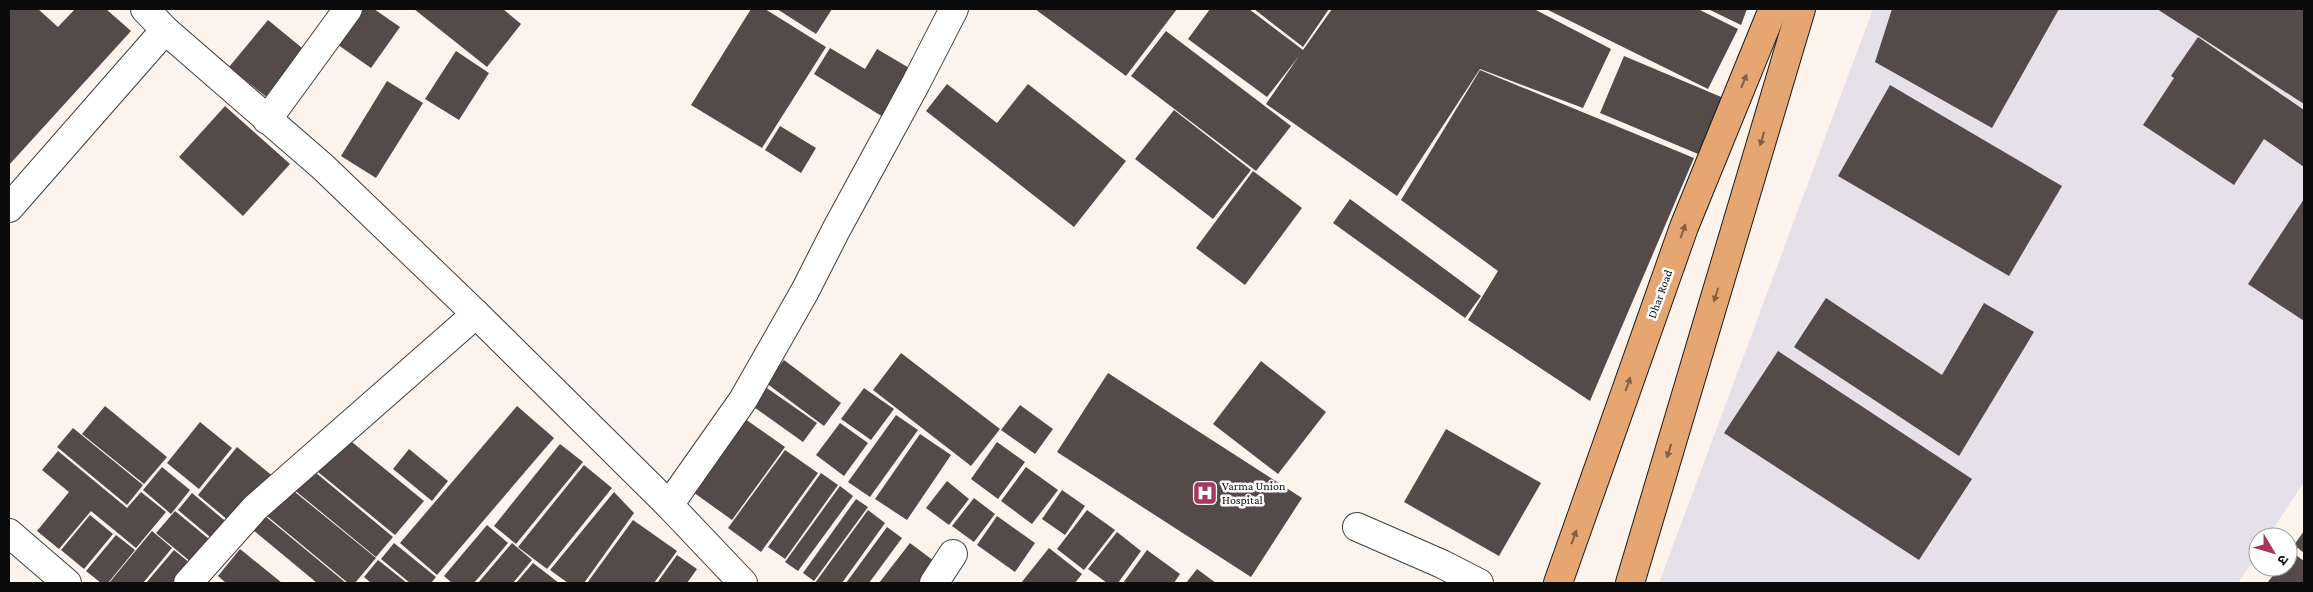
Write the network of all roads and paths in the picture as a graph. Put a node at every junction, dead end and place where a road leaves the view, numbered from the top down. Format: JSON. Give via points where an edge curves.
{"nodes":[{"id":1,"x":146,"y":9,"type":"edge"},
{"id":2,"x":348,"y":9,"type":"edge"},
{"id":3,"x":954,"y":9,"type":"edge"},
{"id":4,"x":1773,"y":9,"type":"edge"},
{"id":5,"x":1801,"y":9,"type":"edge"},
{"id":6,"x":164,"y":30,"type":"junction"},
{"id":7,"x":267,"y":120,"type":"junction"},
{"id":8,"x":9,"y":208,"type":"edge"},
{"id":9,"x":476,"y":314,"type":"junction"},
{"id":10,"x":669,"y":505,"type":"junction"},
{"id":11,"x":1358,"y":527,"type":"dead end"},
{"id":12,"x":12,"y":542,"type":"edge"},
{"id":13,"x":953,"y":554,"type":"dead end"},
{"id":14,"x":67,"y":583,"type":"edge"},
{"id":15,"x":188,"y":583,"type":"edge"},
{"id":16,"x":743,"y":583,"type":"edge"},
{"id":17,"x":934,"y":583,"type":"edge"},
{"id":18,"x":1479,"y":583,"type":"edge"},
{"id":19,"x":1558,"y":583,"type":"edge"},
{"id":20,"x":1630,"y":583,"type":"edge"}],
"edges":[{"from":1,"to":6,"type":"street"},
{"from":2,"to":7,"type":"street"},
{"from":3,"to":10,"type":"street","via":[[806,292],[743,400]]},
{"from":19,"to":4,"type":"main road","name":"Dhar Road","one_way":true,"via":[[1684,227]]},
{"from":5,"to":20,"type":"main road","one_way":true},
{"from":6,"to":7,"type":"street"},
{"from":6,"to":8,"type":"street"},
{"from":7,"to":9,"type":"street","via":[[322,167]]},
{"from":9,"to":10,"type":"street"},
{"from":9,"to":15,"type":"street","via":[[255,508]]},
{"from":10,"to":16,"type":"street"},
{"from":11,"to":18,"type":"street"},
{"from":12,"to":14,"type":"street"},
{"from":13,"to":17,"type":"street"}]}
